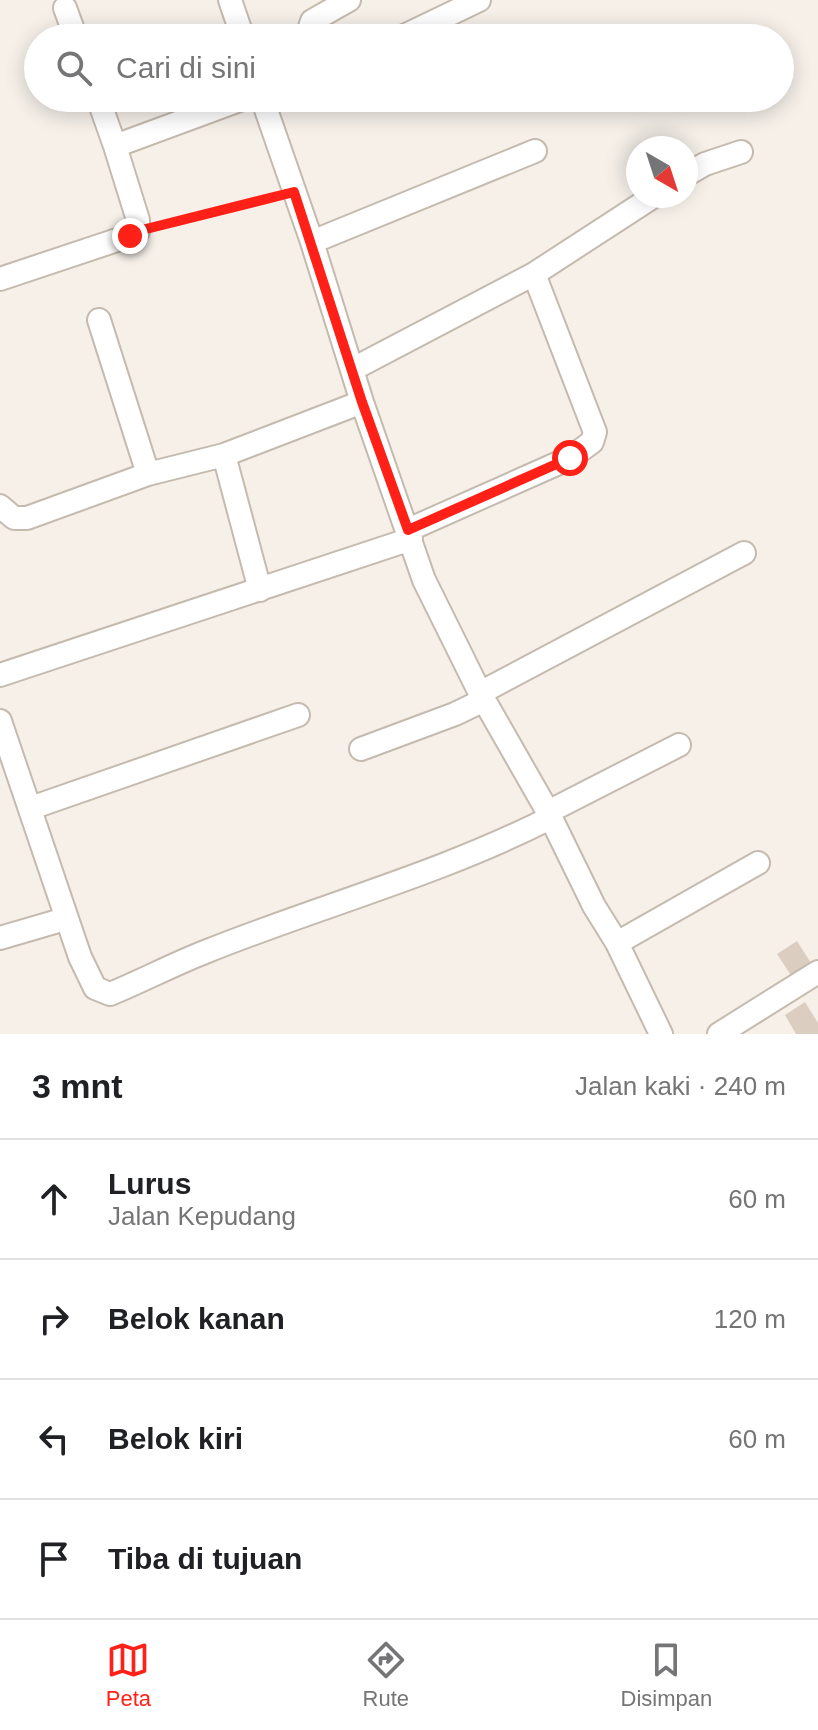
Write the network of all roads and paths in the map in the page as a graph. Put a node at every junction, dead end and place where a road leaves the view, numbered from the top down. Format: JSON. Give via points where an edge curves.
{"nodes":[{"id":1,"x":349,"y":0,"type":"edge"},
{"id":2,"x":479,"y":0,"type":"edge"},
{"id":3,"x":238,"y":3,"type":"edge"},
{"id":4,"x":65,"y":8,"type":"dead end"},
{"id":5,"x":71,"y":24,"type":"edge"},
{"id":6,"x":241,"y":24,"type":"edge"},
{"id":7,"x":311,"y":24,"type":"edge"},
{"id":8,"x":429,"y":24,"type":"edge"},
{"id":9,"x":103,"y":112,"type":"edge"},
{"id":10,"x":207,"y":112,"type":"edge"},
{"id":11,"x":267,"y":112,"type":"edge"},
{"id":12,"x":115,"y":146,"type":"junction"},
{"id":13,"x":535,"y":151,"type":"dead end"},
{"id":14,"x":741,"y":152,"type":"dead end"},
{"id":15,"x":698,"y":168,"type":"edge"},
{"id":16,"x":294,"y":192,"type":"junction"},
{"id":17,"x":636,"y":208,"type":"edge"},
{"id":18,"x":138,"y":231,"type":"junction"},
{"id":19,"x":312,"y":242,"type":"junction"},
{"id":20,"x":534,"y":274,"type":"junction"},
{"id":21,"x":0,"y":279,"type":"edge"},
{"id":22,"x":99,"y":320,"type":"dead end"},
{"id":23,"x":353,"y":369,"type":"junction"},
{"id":24,"x":362,"y":402,"type":"junction"},
{"id":25,"x":224,"y":455,"type":"junction"},
{"id":26,"x":148,"y":474,"type":"junction"},
{"id":27,"x":0,"y":506,"type":"edge"},
{"id":28,"x":409,"y":534,"type":"junction"},
{"id":29,"x":744,"y":553,"type":"dead end"},
{"id":30,"x":260,"y":590,"type":"junction"},
{"id":31,"x":0,"y":675,"type":"edge"},
{"id":32,"x":482,"y":696,"type":"junction"},
{"id":33,"x":298,"y":715,"type":"dead end"},
{"id":34,"x":0,"y":721,"type":"edge"},
{"id":35,"x":679,"y":745,"type":"dead end"},
{"id":36,"x":361,"y":749,"type":"dead end"},
{"id":37,"x":31,"y":808,"type":"junction"},
{"id":38,"x":549,"y":815,"type":"junction"},
{"id":39,"x":758,"y":863,"type":"dead end"},
{"id":40,"x":65,"y":919,"type":"junction"},
{"id":41,"x":0,"y":938,"type":"edge"},
{"id":42,"x":617,"y":943,"type":"junction"},
{"id":43,"x":818,"y":972,"type":"edge"},
{"id":44,"x":661,"y":1034,"type":"edge"},
{"id":45,"x":719,"y":1034,"type":"edge"}],
"edges":[{"from":1,"to":7,"type":"street"},
{"from":2,"to":8,"type":"street"},
{"from":3,"to":6,"type":"street"},
{"from":4,"to":5,"type":"street"},
{"from":9,"to":12,"type":"street"},
{"from":10,"to":12,"type":"street"},
{"from":11,"to":16,"type":"street"},
{"from":12,"to":18,"type":"street"},
{"from":13,"to":19,"type":"street"},
{"from":14,"to":15,"type":"street"},
{"from":16,"to":18,"type":"path"},
{"from":16,"to":19,"type":"street"},
{"from":17,"to":20,"type":"street"},
{"from":18,"to":21,"type":"street"},
{"from":19,"to":23,"type":"street"},
{"from":20,"to":23,"type":"street"},
{"from":20,"to":28,"type":"street","via":[[595,432],[592,442],[570,458]]},
{"from":22,"to":26,"type":"street"},
{"from":23,"to":24,"type":"street"},
{"from":24,"to":25,"type":"street"},
{"from":24,"to":28,"type":"street"},
{"from":25,"to":26,"type":"street"},
{"from":25,"to":30,"type":"street"},
{"from":26,"to":27,"type":"street","via":[[27,518],[14,518]]},
{"from":28,"to":30,"type":"street"},
{"from":28,"to":32,"type":"street","via":[[424,580]]},
{"from":29,"to":32,"type":"street"},
{"from":30,"to":31,"type":"street"},
{"from":32,"to":36,"type":"street","via":[[455,714]]},
{"from":32,"to":38,"type":"street"},
{"from":33,"to":37,"type":"street"},
{"from":34,"to":37,"type":"street"},
{"from":35,"to":38,"type":"street"},
{"from":37,"to":40,"type":"street"},
{"from":38,"to":40,"type":"street","via":[[515,837],[210,950],[110,994],[95,988]]},
{"from":38,"to":42,"type":"street"},
{"from":39,"to":42,"type":"street"},
{"from":40,"to":41,"type":"street"},
{"from":42,"to":44,"type":"street"},
{"from":43,"to":45,"type":"street"}]}
